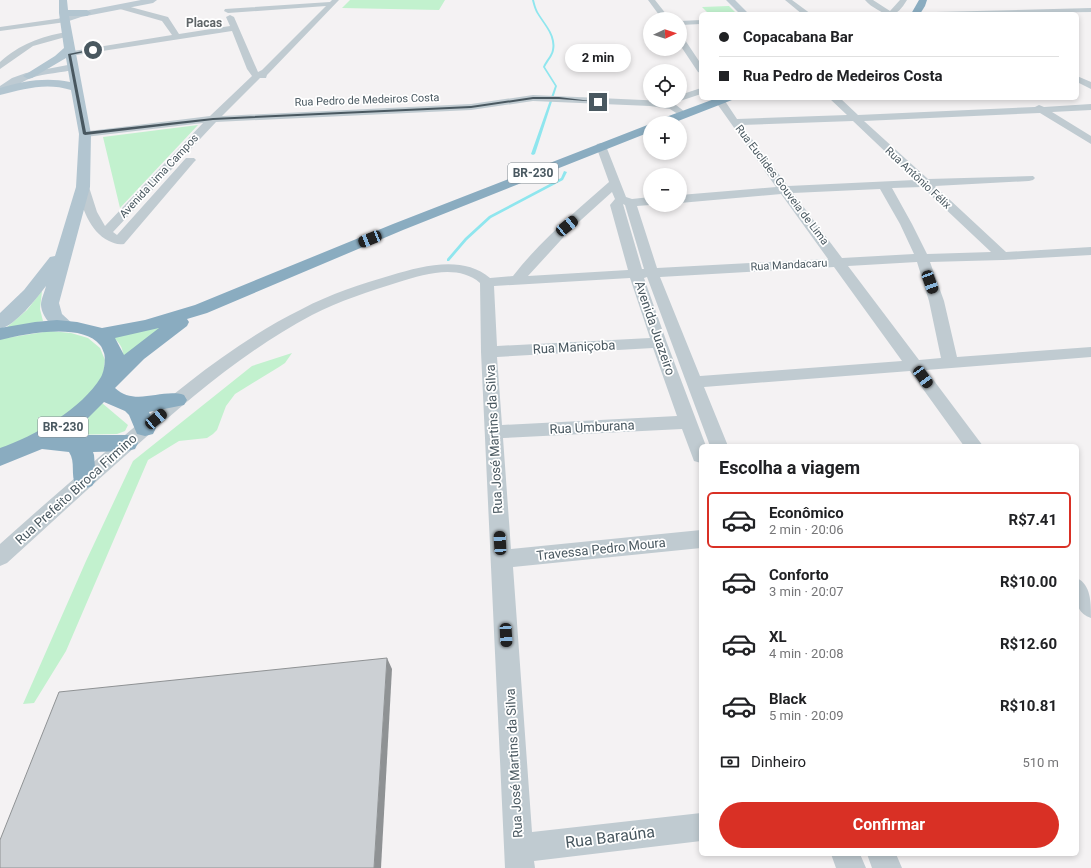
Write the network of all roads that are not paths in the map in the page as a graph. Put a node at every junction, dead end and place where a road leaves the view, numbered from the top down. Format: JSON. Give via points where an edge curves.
{"nodes":[{"id":1,"x":63,"y":0,"type":"edge"},
{"id":2,"x":154,"y":0,"type":"edge"},
{"id":3,"x":651,"y":0,"type":"edge"},
{"id":4,"x":730,"y":0,"type":"edge"},
{"id":5,"x":788,"y":0,"type":"edge"},
{"id":6,"x":868,"y":0,"type":"edge"},
{"id":7,"x":904,"y":0,"type":"edge"},
{"id":8,"x":923,"y":0,"type":"edge"},
{"id":9,"x":334,"y":2,"type":"edge"},
{"id":10,"x":124,"y":7,"type":"junction"},
{"id":11,"x":948,"y":7,"type":"dead end"},
{"id":12,"x":1091,"y":10,"type":"edge"},
{"id":13,"x":660,"y":12,"type":"edge"},
{"id":14,"x":743,"y":12,"type":"edge"},
{"id":15,"x":804,"y":12,"type":"edge"},
{"id":16,"x":887,"y":12,"type":"edge"},
{"id":17,"x":893,"y":12,"type":"edge"},
{"id":18,"x":916,"y":12,"type":"edge"},
{"id":19,"x":957,"y":12,"type":"edge"},
{"id":20,"x":1026,"y":12,"type":"edge"},
{"id":21,"x":62,"y":19,"type":"junction"},
{"id":22,"x":699,"y":22,"type":"edge"},
{"id":23,"x":687,"y":23,"type":"edge"},
{"id":24,"x":234,"y":28,"type":"junction"},
{"id":25,"x":0,"y":29,"type":"edge"},
{"id":26,"x":176,"y":36,"type":"junction"},
{"id":27,"x":687,"y":46,"type":"edge"},
{"id":28,"x":69,"y":52,"type":"junction"},
{"id":29,"x":697,"y":56,"type":"edge"},
{"id":30,"x":0,"y":66,"type":"edge"},
{"id":31,"x":73,"y":70,"type":"junction"},
{"id":32,"x":1079,"y":74,"type":"edge"},
{"id":33,"x":262,"y":75,"type":"junction"},
{"id":34,"x":28,"y":76,"type":"junction"},
{"id":35,"x":1091,"y":86,"type":"edge"},
{"id":36,"x":76,"y":88,"type":"junction"},
{"id":37,"x":2,"y":90,"type":"edge"},
{"id":38,"x":699,"y":92,"type":"edge"},
{"id":39,"x":687,"y":96,"type":"edge"},
{"id":40,"x":720,"y":100,"type":"edge"},
{"id":41,"x":723,"y":100,"type":"edge"},
{"id":42,"x":836,"y":100,"type":"edge"},
{"id":43,"x":1029,"y":102,"type":"dead end"},
{"id":44,"x":643,"y":103,"type":"edge"},
{"id":45,"x":1091,"y":107,"type":"edge"},
{"id":46,"x":674,"y":108,"type":"edge"},
{"id":47,"x":1040,"y":109,"type":"junction"},
{"id":48,"x":684,"y":115,"type":"joint"},
{"id":49,"x":229,"y":118,"type":"junction"},
{"id":50,"x":854,"y":118,"type":"junction"},
{"id":51,"x":213,"y":119,"type":"junction"},
{"id":52,"x":734,"y":122,"type":"junction"},
{"id":53,"x":220,"y":128,"type":"dead end"},
{"id":54,"x":643,"y":131,"type":"edge"},
{"id":55,"x":85,"y":134,"type":"junction"},
{"id":56,"x":196,"y":137,"type":"junction"},
{"id":57,"x":212,"y":137,"type":"dead end"},
{"id":58,"x":1091,"y":141,"type":"edge"},
{"id":59,"x":601,"y":146,"type":"junction"},
{"id":60,"x":198,"y":152,"type":"dead end"},
{"id":61,"x":163,"y":172,"type":"junction"},
{"id":62,"x":180,"y":172,"type":"junction"},
{"id":63,"x":1029,"y":178,"type":"dead end"},
{"id":64,"x":615,"y":183,"type":"junction"},
{"id":65,"x":924,"y":184,"type":"junction"},
{"id":66,"x":884,"y":185,"type":"junction"},
{"id":67,"x":83,"y":187,"type":"junction"},
{"id":68,"x":785,"y":190,"type":"junction"},
{"id":69,"x":687,"y":198,"type":"edge"},
{"id":70,"x":626,"y":201,"type":"junction"},
{"id":71,"x":643,"y":201,"type":"edge"},
{"id":72,"x":105,"y":233,"type":"junction"},
{"id":73,"x":64,"y":248,"type":"junction"},
{"id":74,"x":1091,"y":251,"type":"edge"},
{"id":75,"x":1003,"y":256,"type":"junction"},
{"id":76,"x":922,"y":258,"type":"junction"},
{"id":77,"x":839,"y":262,"type":"junction"},
{"id":78,"x":652,"y":273,"type":"junction"},
{"id":79,"x":636,"y":274,"type":"junction"},
{"id":80,"x":484,"y":279,"type":"junction"},
{"id":81,"x":517,"y":280,"type":"junction"},
{"id":82,"x":353,"y":294,"type":"joint"},
{"id":83,"x":201,"y":309,"type":"junction"},
{"id":84,"x":0,"y":322,"type":"edge"},
{"id":85,"x":66,"y":326,"type":"junction"},
{"id":86,"x":0,"y":334,"type":"edge"},
{"id":87,"x":99,"y":335,"type":"junction"},
{"id":88,"x":659,"y":342,"type":"junction"},
{"id":89,"x":489,"y":352,"type":"junction"},
{"id":90,"x":1091,"y":352,"type":"edge"},
{"id":91,"x":950,"y":362,"type":"junction"},
{"id":92,"x":914,"y":366,"type":"junction"},
{"id":93,"x":694,"y":382,"type":"junction"},
{"id":94,"x":108,"y":384,"type":"junction"},
{"id":95,"x":177,"y":400,"type":"junction"},
{"id":96,"x":124,"y":402,"type":"junction"},
{"id":97,"x":689,"y":422,"type":"junction"},
{"id":98,"x":145,"y":428,"type":"junction"},
{"id":99,"x":494,"y":432,"type":"junction"},
{"id":100,"x":40,"y":441,"type":"junction"},
{"id":101,"x":128,"y":443,"type":"junction"},
{"id":102,"x":76,"y":444,"type":"junction"},
{"id":103,"x":718,"y":444,"type":"edge"},
{"id":104,"x":972,"y":444,"type":"edge"},
{"id":105,"x":699,"y":450,"type":"edge"},
{"id":106,"x":0,"y":457,"type":"edge"},
{"id":107,"x":84,"y":480,"type":"junction"},
{"id":108,"x":699,"y":539,"type":"edge"},
{"id":109,"x":0,"y":557,"type":"edge"},
{"id":110,"x":501,"y":559,"type":"junction"},
{"id":111,"x":1079,"y":591,"type":"edge"},
{"id":112,"x":1091,"y":608,"type":"edge"},
{"id":113,"x":699,"y":827,"type":"edge"},
{"id":114,"x":846,"y":856,"type":"edge"},
{"id":115,"x":882,"y":856,"type":"edge"},
{"id":116,"x":519,"y":858,"type":"edge"},
{"id":117,"x":850,"y":868,"type":"edge"},
{"id":118,"x":887,"y":868,"type":"edge"}],
"edges":[{"from":1,"to":21,"type":"main road"},
{"from":2,"to":10,"type":"main road"},
{"from":3,"to":13,"type":"street"},
{"from":4,"to":14,"type":"main road"},
{"from":5,"to":15,"type":"street"},
{"from":6,"to":16,"type":"street"},
{"from":7,"to":17,"type":"street"},
{"from":8,"to":18,"type":"highway"},
{"from":9,"to":24,"type":"street","via":[[227,7]]},
{"from":9,"to":33,"type":"street","name":"Avenida Lima Campos"},
{"from":10,"to":21,"type":"main road"},
{"from":10,"to":26,"type":"street","via":[[165,19]]},
{"from":11,"to":19,"type":"street"},
{"from":12,"to":20,"type":"street"},
{"from":21,"to":25,"type":"street"},
{"from":21,"to":28,"type":"main road"},
{"from":21,"to":30,"type":"street"},
{"from":22,"to":23,"type":"street"},
{"from":24,"to":26,"type":"street"},
{"from":24,"to":33,"type":"street","via":[[247,60]]},
{"from":26,"to":28,"type":"street"},
{"from":27,"to":29,"type":"street"},
{"from":28,"to":31,"type":"main road"},
{"from":28,"to":34,"type":"main road"},
{"from":31,"to":34,"type":"main road","via":[[47,71]]},
{"from":31,"to":36,"type":"main road"},
{"from":31,"to":37,"type":"main road"},
{"from":32,"to":35,"type":"street"},
{"from":33,"to":49,"type":"street","name":"Avenida Lima Campos"},
{"from":33,"to":51,"type":"street","name":"Avenida Lima Campos"},
{"from":34,"to":37,"type":"main road"},
{"from":36,"to":37,"type":"main road","via":[[67,84],[41,83]]},
{"from":36,"to":55,"type":"main road"},
{"from":38,"to":39,"type":"street"},
{"from":40,"to":48,"type":"highway"},
{"from":41,"to":52,"type":"street","name":"Rua Euclides Gouveia de Lima"},
{"from":42,"to":50,"type":"street","name":"Rua Antônio Félix"},
{"from":43,"to":47,"type":"street"},
{"from":44,"to":49,"type":"street","name":"Rua Pedro de Medeiros Costa","via":[[547,97],[471,107]]},
{"from":45,"to":47,"type":"street"},
{"from":46,"to":48,"type":"street","name":"Rua Pedro de Medeiros Costa"},
{"from":47,"to":50,"type":"street"},
{"from":47,"to":58,"type":"street"},
{"from":49,"to":51,"type":"street","name":"Rua Pedro de Medeiros Costa"},
{"from":49,"to":53,"type":"street","name":"Avenida Lima Campos"},
{"from":50,"to":52,"type":"street"},
{"from":50,"to":65,"type":"street","name":"Rua Antônio Félix"},
{"from":51,"to":55,"type":"street","name":"Rua Pedro de Medeiros Costa"},
{"from":51,"to":56,"type":"street","name":"Avenida Lima Campos"},
{"from":52,"to":68,"type":"street","name":"Rua Euclides Gouveia de Lima"},
{"from":54,"to":59,"type":"highway","number":"BR-230"},
{"from":55,"to":67,"type":"main road"},
{"from":56,"to":57,"type":"street"},
{"from":56,"to":61,"type":"street","name":"Avenida Lima Campos"},
{"from":59,"to":64,"type":"street","name":"Avenida Juazeiro"},
{"from":59,"to":83,"type":"highway","number":"BR-230"},
{"from":60,"to":62,"type":"street","name":"Avenida Lima Campos"},
{"from":61,"to":62,"type":"street"},
{"from":61,"to":72,"type":"street","name":"Avenida Lima Campos"},
{"from":62,"to":72,"type":"street","name":"Avenida Lima Campos","via":[[118,241]]},
{"from":63,"to":65,"type":"street"},
{"from":64,"to":70,"type":"street","name":"Avenida Juazeiro"},
{"from":64,"to":81,"type":"street","via":[[567,226]]},
{"from":65,"to":66,"type":"street"},
{"from":65,"to":75,"type":"street","name":"Rua Antônio Félix"},
{"from":66,"to":68,"type":"street"},
{"from":66,"to":76,"type":"street","via":[[905,221]]},
{"from":67,"to":72,"type":"street","via":[[88,205]]},
{"from":67,"to":73,"type":"main road"},
{"from":68,"to":69,"type":"street"},
{"from":68,"to":77,"type":"street","name":"Rua Euclides Gouveia de Lima"},
{"from":70,"to":71,"type":"street"},
{"from":70,"to":78,"type":"street","name":"Avenida Juazeiro"},
{"from":70,"to":79,"type":"street","name":"Avenida Juazeiro","via":[[616,205]]},
{"from":73,"to":84,"type":"main road","via":[[44,278]]},
{"from":73,"to":85,"type":"main road","via":[[50,303],[56,319]]},
{"from":74,"to":75,"type":"street","name":"Rua Mandacaru"},
{"from":75,"to":76,"type":"street","name":"Rua Mandacaru"},
{"from":76,"to":77,"type":"street","name":"Rua Mandacaru"},
{"from":76,"to":91,"type":"street","via":[[935,294]]},
{"from":77,"to":78,"type":"street","name":"Rua Mandacaru"},
{"from":77,"to":92,"type":"street","name":"Rua Euclides Gouveia de Lima"},
{"from":78,"to":79,"type":"street","name":"Rua Mandacaru"},
{"from":78,"to":93,"type":"street","name":"Avenida Juazeiro"},
{"from":79,"to":81,"type":"street","name":"Rua Mandacaru"},
{"from":79,"to":88,"type":"street","name":"Avenida Juazeiro"},
{"from":80,"to":81,"type":"street","name":"Rua Mandacaru"},
{"from":80,"to":82,"type":"street","name":"Rua Mandacaru","via":[[462,269],[429,270]]},
{"from":80,"to":89,"type":"street","name":"Rua José Martins da Silva"},
{"from":82,"to":95,"type":"street","name":"Rua Prefeito Biroca Firmino","via":[[307,312],[255,342]]},
{"from":83,"to":87,"type":"highway","number":"BR-230","via":[[148,325]]},
{"from":83,"to":94,"type":"highway","number":"BR-230","via":[[154,341]]},
{"from":85,"to":86,"type":"highway","via":[[31,327]]},
{"from":85,"to":87,"type":"highway"},
{"from":87,"to":94,"type":"highway","via":[[111,346],[114,353],[115,369]]},
{"from":88,"to":89,"type":"street","name":"Rua Maniçoba"},
{"from":88,"to":97,"type":"street","name":"Avenida Juazeiro"},
{"from":89,"to":99,"type":"street","name":"Rua José Martins da Silva"},
{"from":90,"to":91,"type":"street"},
{"from":91,"to":92,"type":"street"},
{"from":92,"to":93,"type":"street"},
{"from":92,"to":104,"type":"street","name":"Rua Euclides Gouveia de Lima"},
{"from":93,"to":103,"type":"street","name":"Avenida Juazeiro"},
{"from":94,"to":96,"type":"highway","via":[[114,399]]},
{"from":94,"to":100,"type":"highway","number":"BR-230","via":[[68,423]]},
{"from":95,"to":96,"type":"highway","via":[[145,405]]},
{"from":95,"to":98,"type":"street","name":"Rua Prefeito Biroca Firmino"},
{"from":96,"to":98,"type":"highway","via":[[136,407]]},
{"from":97,"to":99,"type":"street","name":"Rua Umburana"},
{"from":97,"to":105,"type":"street","name":"Avenida Juazeiro"},
{"from":98,"to":101,"type":"street","name":"Rua Prefeito Biroca Firmino"},
{"from":99,"to":110,"type":"street","name":"Rua José Martins da Silva"},
{"from":100,"to":102,"type":"highway"},
{"from":100,"to":106,"type":"highway","number":"BR-230"},
{"from":101,"to":102,"type":"highway"},
{"from":101,"to":107,"type":"street","name":"Rua Prefeito Biroca Firmino"},
{"from":102,"to":107,"type":"highway","via":[[84,455]]},
{"from":107,"to":109,"type":"street","name":"Rua Prefeito Biroca Firmino"},
{"from":108,"to":110,"type":"street","name":"Travessa Pedro Moura"},
{"from":110,"to":116,"type":"street","name":"Rua José Martins da Silva"},
{"from":111,"to":112,"type":"street"},
{"from":113,"to":116,"type":"street","name":"Rua Baraúna"},
{"from":114,"to":117,"type":"street"},
{"from":115,"to":118,"type":"street"}]}
